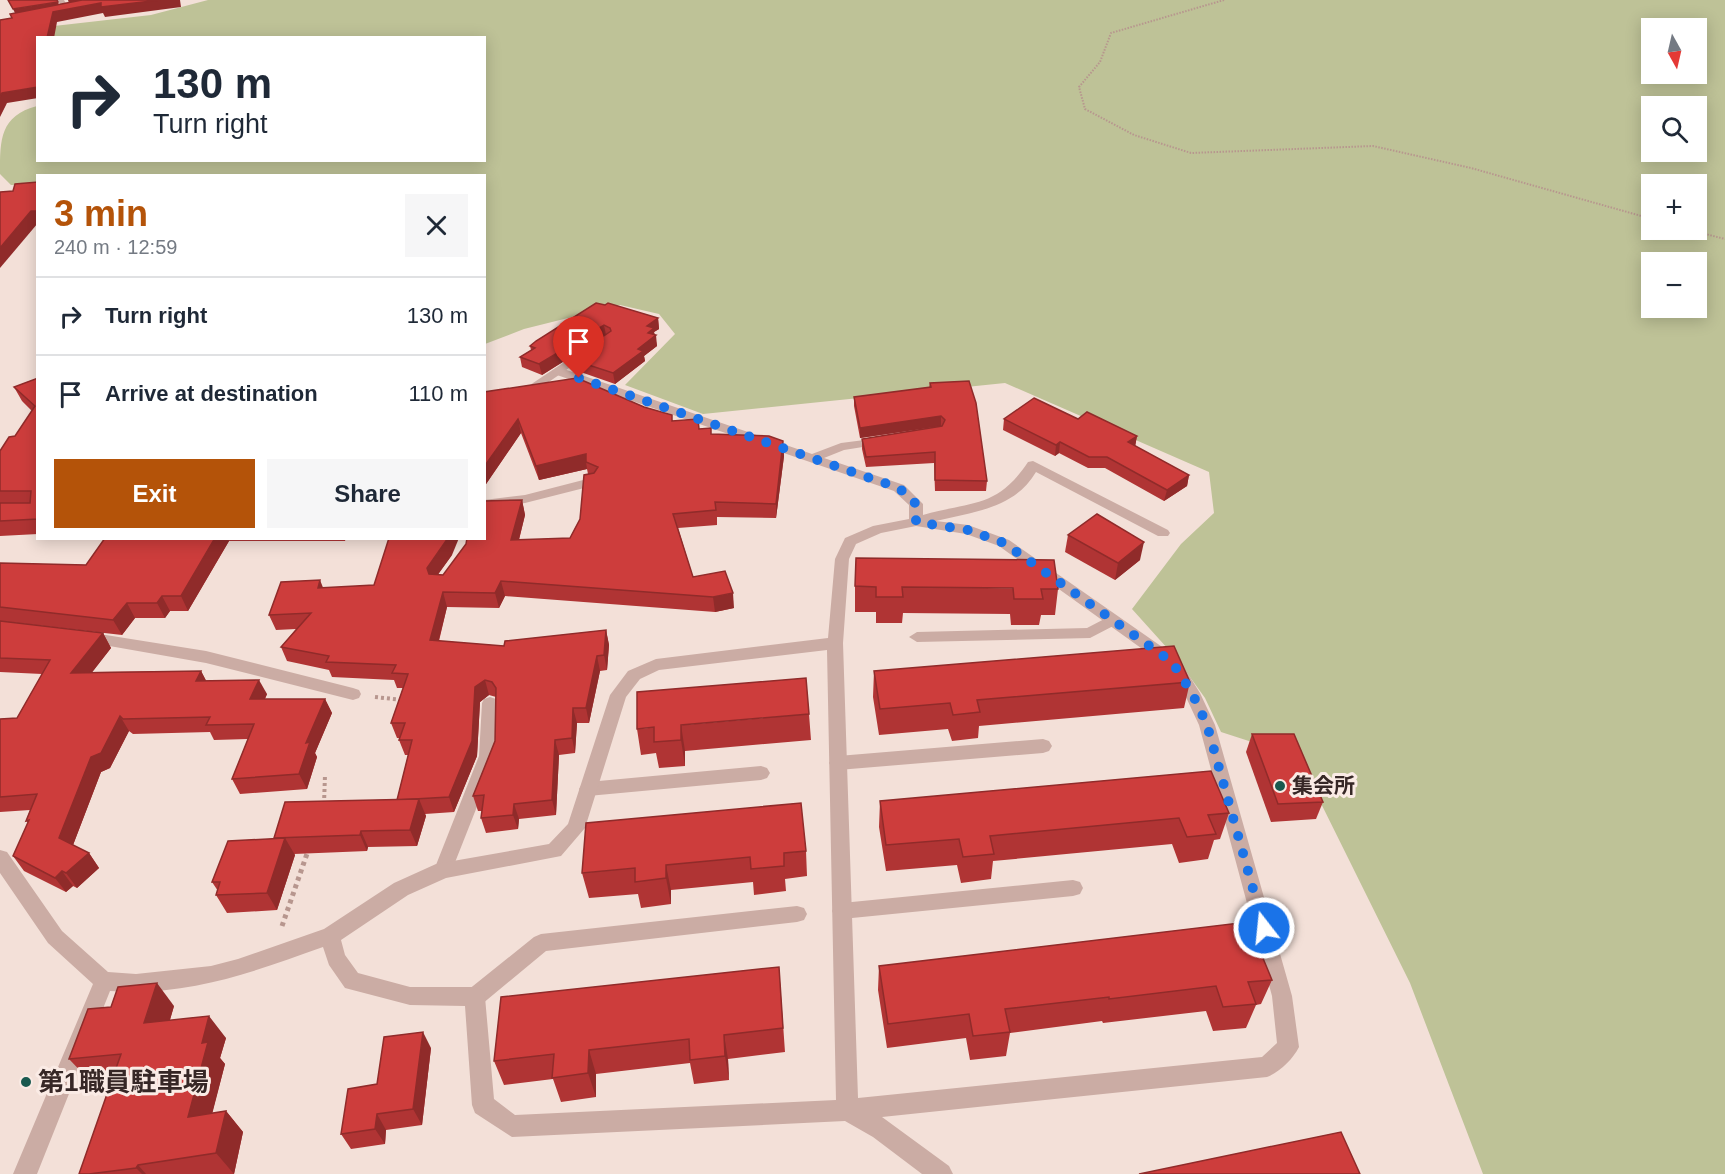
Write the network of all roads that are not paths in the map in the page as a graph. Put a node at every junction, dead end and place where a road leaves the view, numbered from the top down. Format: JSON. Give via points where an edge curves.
{"nodes":[{"id":1,"x":60,"y":0,"type":"edge"},
{"id":2,"x":69,"y":10,"type":"edge"},
{"id":3,"x":595,"y":346,"type":"edge"},
{"id":4,"x":558,"y":371,"type":"junction"},
{"id":5,"x":533,"y":387,"type":"edge"},
{"id":6,"x":894,"y":438,"type":"edge"},
{"id":7,"x":815,"y":457,"type":"junction"},
{"id":8,"x":591,"y":482,"type":"edge"},
{"id":9,"x":486,"y":504,"type":"edge"},
{"id":10,"x":916,"y":522,"type":"junction"},
{"id":11,"x":1163,"y":532,"type":"dead end"},
{"id":12,"x":1112,"y":620,"type":"junction"},
{"id":13,"x":68,"y":635,"type":"edge"},
{"id":14,"x":917,"y":637,"type":"dead end"},
{"id":15,"x":835,"y":643,"type":"junction"},
{"id":16,"x":353,"y":694,"type":"road end"},
{"id":17,"x":490,"y":703,"type":"dead end"},
{"id":18,"x":1043,"y":746,"type":"dead end"},
{"id":19,"x":838,"y":763,"type":"junction"},
{"id":20,"x":761,"y":773,"type":"dead end"},
{"id":21,"x":588,"y":789,"type":"junction"},
{"id":22,"x":0,"y":858,"type":"edge"},
{"id":23,"x":443,"y":870,"type":"junction"},
{"id":24,"x":1073,"y":888,"type":"dead end"},
{"id":25,"x":842,"y":911,"type":"junction"},
{"id":26,"x":797,"y":914,"type":"dead end"},
{"id":27,"x":330,"y":936,"type":"junction"},
{"id":28,"x":104,"y":981,"type":"junction"},
{"id":29,"x":475,"y":997,"type":"junction"},
{"id":30,"x":847,"y":1110,"type":"junction"},
{"id":31,"x":25,"y":1174,"type":"edge"},
{"id":32,"x":941,"y":1174,"type":"edge"}],
"edges":[{"from":1,"to":2,"type":"street"},
{"from":3,"to":4,"type":"street"},
{"from":4,"to":5,"type":"street"},
{"from":4,"to":7,"type":"street"},
{"from":6,"to":7,"type":"street","via":[[841,447]]},
{"from":7,"to":10,"type":"street","via":[[899,488],[916,504]]},
{"from":8,"to":9,"type":"street","via":[[525,499]]},
{"from":10,"to":11,"type":"street","via":[[998,502],[1027,480],[1033,465]]},
{"from":10,"to":12,"type":"street","via":[[968,530],[1004,543]]},
{"from":10,"to":15,"type":"street","via":[[850,541],[842,559]]},
{"from":12,"to":14,"type":"street","via":[[1090,633]]},
{"from":12,"to":30,"type":"street","via":[[1172,662],[1207,725],[1282,996],[1288,1047],[1267,1067]]},
{"from":13,"to":16,"type":"street","via":[[206,657]]},
{"from":15,"to":19,"type":"street"},
{"from":15,"to":21,"type":"street","via":[[656,665],[634,675],[618,695]]},
{"from":17,"to":23,"type":"street","via":[[488,756]]},
{"from":18,"to":19,"type":"street"},
{"from":19,"to":25,"type":"street"},
{"from":20,"to":21,"type":"street"},
{"from":21,"to":23,"type":"street","via":[[576,828],[554,851]]},
{"from":22,"to":28,"type":"street","via":[[55,937]]},
{"from":23,"to":27,"type":"street","via":[[401,889]]},
{"from":24,"to":25,"type":"street"},
{"from":25,"to":30,"type":"street"},
{"from":26,"to":29,"type":"street","via":[[541,942]]},
{"from":27,"to":28,"type":"street","via":[[211,975],[136,983]]},
{"from":27,"to":29,"type":"street","via":[[336,959],[352,981],[410,996]]},
{"from":28,"to":31,"type":"street"},
{"from":29,"to":30,"type":"street","via":[[483,1105],[512,1126]]},
{"from":30,"to":32,"type":"street","via":[[881,1129]]}]}
